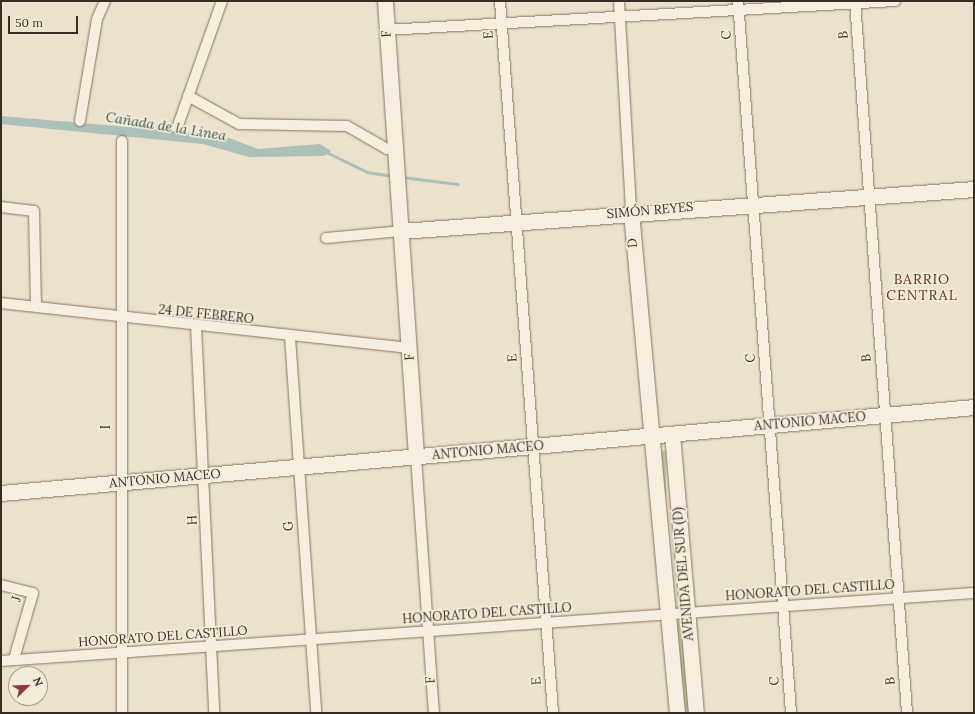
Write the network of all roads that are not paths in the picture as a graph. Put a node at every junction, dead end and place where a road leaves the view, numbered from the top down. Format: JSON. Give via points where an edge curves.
{"nodes":[{"id":1,"x":105,"y":1,"type":"edge"},
{"id":2,"x":222,"y":1,"type":"edge"},
{"id":3,"x":384,"y":1,"type":"edge"},
{"id":4,"x":500,"y":1,"type":"edge"},
{"id":5,"x":619,"y":1,"type":"edge"},
{"id":6,"x":895,"y":1,"type":"edge"},
{"id":7,"x":855,"y":2,"type":"edge"},
{"id":8,"x":738,"y":5,"type":"edge"},
{"id":9,"x":620,"y":17,"type":"junction"},
{"id":10,"x":501,"y":23,"type":"junction"},
{"id":11,"x":386,"y":30,"type":"junction"},
{"id":12,"x":188,"y":96,"type":"junction"},
{"id":13,"x":80,"y":121,"type":"dead end"},
{"id":14,"x":177,"y":128,"type":"dead end"},
{"id":15,"x":122,"y":141,"type":"dead end"},
{"id":16,"x":395,"y":154,"type":"junction"},
{"id":17,"x":974,"y":189,"type":"edge"},
{"id":18,"x":869,"y":196,"type":"junction"},
{"id":19,"x":752,"y":203,"type":"junction"},
{"id":20,"x":1,"y":207,"type":"edge"},
{"id":21,"x":631,"y":212,"type":"junction"},
{"id":22,"x":516,"y":222,"type":"junction"},
{"id":23,"x":401,"y":231,"type":"junction"},
{"id":24,"x":326,"y":238,"type":"dead end"},
{"id":25,"x":1,"y":303,"type":"edge"},
{"id":26,"x":36,"y":306,"type":"junction"},
{"id":27,"x":120,"y":319,"type":"junction"},
{"id":28,"x":196,"y":326,"type":"junction"},
{"id":29,"x":290,"y":337,"type":"junction"},
{"id":30,"x":409,"y":348,"type":"junction"},
{"id":31,"x":974,"y":407,"type":"edge"},
{"id":32,"x":884,"y":416,"type":"junction"},
{"id":33,"x":770,"y":425,"type":"junction"},
{"id":34,"x":672,"y":434,"type":"junction"},
{"id":35,"x":652,"y":436,"type":"junction"},
{"id":36,"x":532,"y":447,"type":"junction"},
{"id":37,"x":416,"y":458,"type":"junction"},
{"id":38,"x":298,"y":468,"type":"junction"},
{"id":39,"x":204,"y":476,"type":"junction"},
{"id":40,"x":119,"y":483,"type":"junction"},
{"id":41,"x":1,"y":493,"type":"edge"},
{"id":42,"x":1,"y":585,"type":"edge"},
{"id":43,"x":974,"y":593,"type":"edge"},
{"id":44,"x":898,"y":598,"type":"junction"},
{"id":45,"x":783,"y":606,"type":"junction"},
{"id":46,"x":687,"y":612,"type":"junction"},
{"id":47,"x":668,"y":614,"type":"junction"},
{"id":48,"x":545,"y":623,"type":"junction"},
{"id":49,"x":427,"y":631,"type":"junction"},
{"id":50,"x":312,"y":639,"type":"junction"},
{"id":51,"x":212,"y":647,"type":"junction"},
{"id":52,"x":120,"y":653,"type":"junction"},
{"id":53,"x":14,"y":659,"type":"junction"},
{"id":54,"x":1,"y":661,"type":"edge"},
{"id":55,"x":122,"y":713,"type":"edge"},
{"id":56,"x":214,"y":713,"type":"edge"},
{"id":57,"x":316,"y":713,"type":"edge"},
{"id":58,"x":434,"y":713,"type":"edge"},
{"id":59,"x":552,"y":713,"type":"edge"},
{"id":60,"x":677,"y":713,"type":"edge"},
{"id":61,"x":696,"y":713,"type":"edge"},
{"id":62,"x":791,"y":713,"type":"edge"},
{"id":63,"x":907,"y":713,"type":"edge"}],
"edges":[{"from":1,"to":13,"type":"street","via":[[98,19]]},
{"from":2,"to":12,"type":"street"},
{"from":3,"to":11,"type":"street","name":"F"},
{"from":4,"to":10,"type":"street","name":"E"},
{"from":5,"to":9,"type":"street","name":"D"},
{"from":6,"to":7,"type":"street"},
{"from":7,"to":8,"type":"street"},
{"from":7,"to":18,"type":"street","name":"B"},
{"from":8,"to":9,"type":"street"},
{"from":8,"to":19,"type":"street","name":"C"},
{"from":9,"to":10,"type":"street"},
{"from":9,"to":21,"type":"street","name":"D"},
{"from":10,"to":11,"type":"street"},
{"from":10,"to":22,"type":"street","name":"E"},
{"from":11,"to":16,"type":"street","name":"F"},
{"from":12,"to":14,"type":"street"},
{"from":12,"to":16,"type":"street","via":[[239,124],[347,126]]},
{"from":15,"to":27,"type":"street","name":"I"},
{"from":16,"to":23,"type":"street","name":"F"},
{"from":17,"to":18,"type":"street","name":"SIMÓN REYES"},
{"from":18,"to":19,"type":"street","name":"SIMÓN REYES"},
{"from":18,"to":32,"type":"street","name":"B"},
{"from":19,"to":21,"type":"street","name":"SIMÓN REYES"},
{"from":19,"to":33,"type":"street","name":"C"},
{"from":20,"to":26,"type":"street","via":[[34,211]]},
{"from":21,"to":22,"type":"street","name":"SIMÓN REYES"},
{"from":21,"to":35,"type":"street","name":"D"},
{"from":22,"to":23,"type":"street","name":"SIMÓN REYES"},
{"from":22,"to":36,"type":"street","name":"E"},
{"from":23,"to":24,"type":"street","name":"SIMÓN REYES"},
{"from":23,"to":30,"type":"street","name":"F"},
{"from":25,"to":26,"type":"street","name":"24 DE FEBRERO"},
{"from":26,"to":27,"type":"street","name":"24 DE FEBRERO"},
{"from":27,"to":28,"type":"street","name":"24 DE FEBRERO"},
{"from":27,"to":40,"type":"street","name":"I"},
{"from":28,"to":29,"type":"street","name":"24 DE FEBRERO"},
{"from":28,"to":39,"type":"street","name":"H"},
{"from":29,"to":30,"type":"street","name":"24 DE FEBRERO"},
{"from":29,"to":38,"type":"street","name":"G"},
{"from":30,"to":37,"type":"street","name":"F"},
{"from":31,"to":32,"type":"street","name":"ANTONIO MACEO"},
{"from":32,"to":33,"type":"street","name":"ANTONIO MACEO"},
{"from":32,"to":44,"type":"street","name":"B"},
{"from":33,"to":34,"type":"street","name":"ANTONIO MACEO"},
{"from":33,"to":45,"type":"street","name":"C"},
{"from":34,"to":35,"type":"street","name":"ANTONIO MACEO"},
{"from":34,"to":46,"type":"street","name":"AVENIDA DEL SUR (D)"},
{"from":35,"to":36,"type":"street","name":"ANTONIO MACEO"},
{"from":35,"to":47,"type":"street","name":"AVENIDA DEL SUR (D)"},
{"from":36,"to":37,"type":"street","name":"ANTONIO MACEO"},
{"from":36,"to":48,"type":"street","name":"E"},
{"from":37,"to":38,"type":"street","name":"ANTONIO MACEO"},
{"from":37,"to":49,"type":"street","name":"F"},
{"from":38,"to":39,"type":"street","name":"ANTONIO MACEO"},
{"from":38,"to":50,"type":"street","name":"G"},
{"from":39,"to":40,"type":"street","name":"ANTONIO MACEO"},
{"from":39,"to":51,"type":"street","name":"H"},
{"from":40,"to":41,"type":"street","name":"ANTONIO MACEO"},
{"from":40,"to":52,"type":"street","name":"I"},
{"from":42,"to":53,"type":"street","name":"J","via":[[33,593]]},
{"from":43,"to":44,"type":"street","name":"HONORATO DEL CASTILLO"},
{"from":44,"to":45,"type":"street","name":"HONORATO DEL CASTILLO"},
{"from":44,"to":63,"type":"street","name":"B"},
{"from":45,"to":46,"type":"street","name":"HONORATO DEL CASTILLO"},
{"from":45,"to":62,"type":"street","name":"C"},
{"from":46,"to":47,"type":"street","name":"HONORATO DEL CASTILLO"},
{"from":46,"to":61,"type":"street","name":"AVENIDA DEL SUR (D)"},
{"from":47,"to":48,"type":"street","name":"HONORATO DEL CASTILLO"},
{"from":47,"to":60,"type":"street","name":"AVENIDA DEL SUR (D)"},
{"from":48,"to":49,"type":"street","name":"HONORATO DEL CASTILLO"},
{"from":48,"to":59,"type":"street","name":"E"},
{"from":49,"to":50,"type":"street","name":"HONORATO DEL CASTILLO"},
{"from":49,"to":58,"type":"street","name":"F"},
{"from":50,"to":51,"type":"street","name":"HONORATO DEL CASTILLO"},
{"from":50,"to":57,"type":"street","name":"G"},
{"from":51,"to":52,"type":"street","name":"HONORATO DEL CASTILLO"},
{"from":51,"to":56,"type":"street","name":"H"},
{"from":52,"to":53,"type":"street","name":"HONORATO DEL CASTILLO"},
{"from":52,"to":55,"type":"street","name":"I"},
{"from":53,"to":54,"type":"street","name":"HONORATO DEL CASTILLO"}]}
